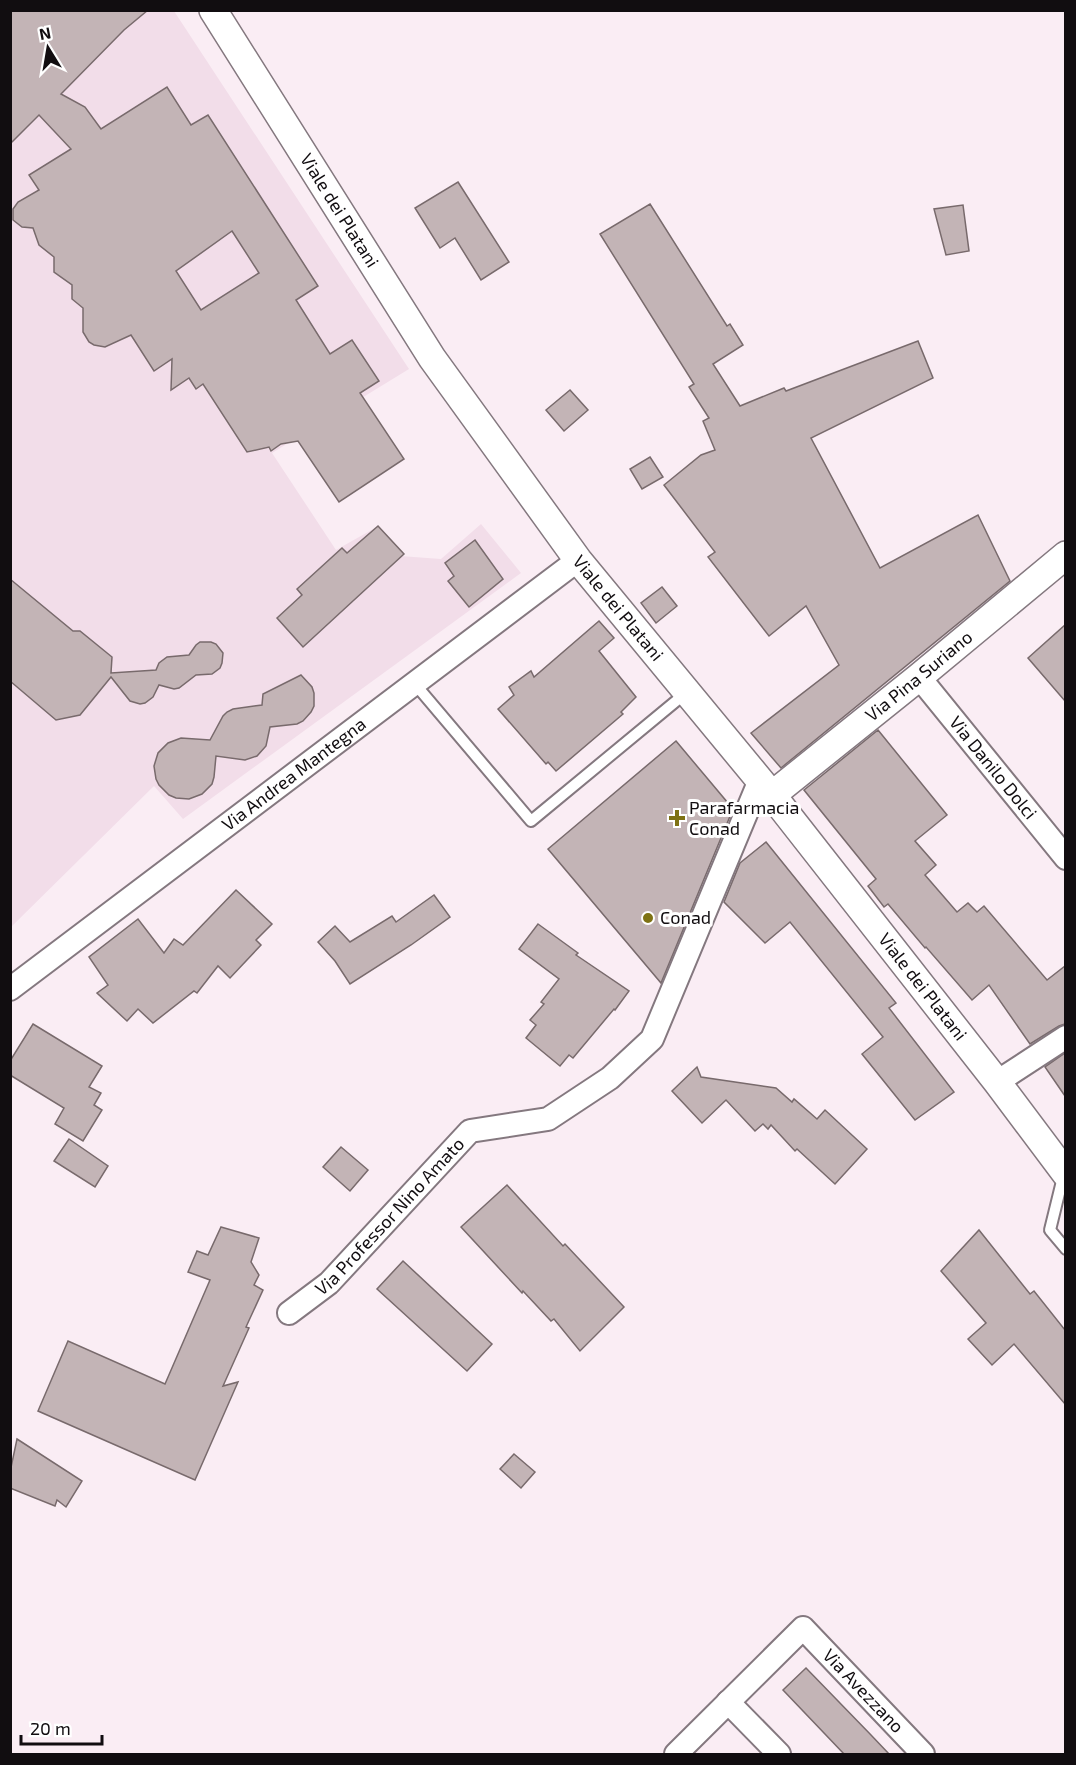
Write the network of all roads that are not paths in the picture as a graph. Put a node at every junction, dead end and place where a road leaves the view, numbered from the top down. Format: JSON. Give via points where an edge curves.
{"nodes":[{"id":1,"x":213,"y":10,"type":"edge"},
{"id":2,"x":1065,"y":555,"type":"edge"},
{"id":3,"x":578,"y":560,"type":"junction"},
{"id":4,"x":919,"y":677,"type":"junction"},
{"id":5,"x":415,"y":684,"type":"junction"},
{"id":6,"x":687,"y":692,"type":"junction"},
{"id":7,"x":766,"y":787,"type":"junction"},
{"id":8,"x":1065,"y":858,"type":"edge"},
{"id":9,"x":10,"y":989,"type":"edge"},
{"id":10,"x":1065,"y":1037,"type":"edge"},
{"id":11,"x":997,"y":1082,"type":"junction"},
{"id":12,"x":1065,"y":1174,"type":"edge"},
{"id":13,"x":1065,"y":1249,"type":"edge"},
{"id":14,"x":289,"y":1313,"type":"dead end"},
{"id":15,"x":728,"y":1702,"type":"junction"},
{"id":16,"x":676,"y":1755,"type":"edge"},
{"id":17,"x":779,"y":1755,"type":"edge"},
{"id":18,"x":923,"y":1755,"type":"edge"}],
"edges":[{"from":1,"to":3,"type":"street","name":"Viale dei Platani","via":[[432,358]]},
{"from":2,"to":4,"type":"street","name":"Via Pina Suriano"},
{"from":3,"to":5,"type":"street","name":"Via Andrea Mantegna"},
{"from":3,"to":6,"type":"street","name":"Viale dei Platani"},
{"from":4,"to":7,"type":"street","name":"Via Pina Suriano"},
{"from":4,"to":8,"type":"street","name":"Via Danilo Dolci"},
{"from":5,"to":6,"type":"lane","via":[[531,821]]},
{"from":5,"to":9,"type":"street","name":"Via Andrea Mantegna"},
{"from":6,"to":7,"type":"street","name":"Viale dei Platani"},
{"from":7,"to":11,"type":"street","name":"Viale dei Platani"},
{"from":7,"to":14,"type":"street","name":"Via Professor Nino Amato","via":[[652,1039],[610,1078],[548,1119],[470,1131],[328,1283]]},
{"from":10,"to":11,"type":"street"},
{"from":11,"to":12,"type":"street","name":"Viale dei Platani"},
{"from":12,"to":13,"type":"lane","via":[[1050,1230]]},
{"from":15,"to":16,"type":"street"},
{"from":15,"to":17,"type":"street"},
{"from":15,"to":18,"type":"street","name":"Via Avezzano","via":[[803,1628]]}]}
